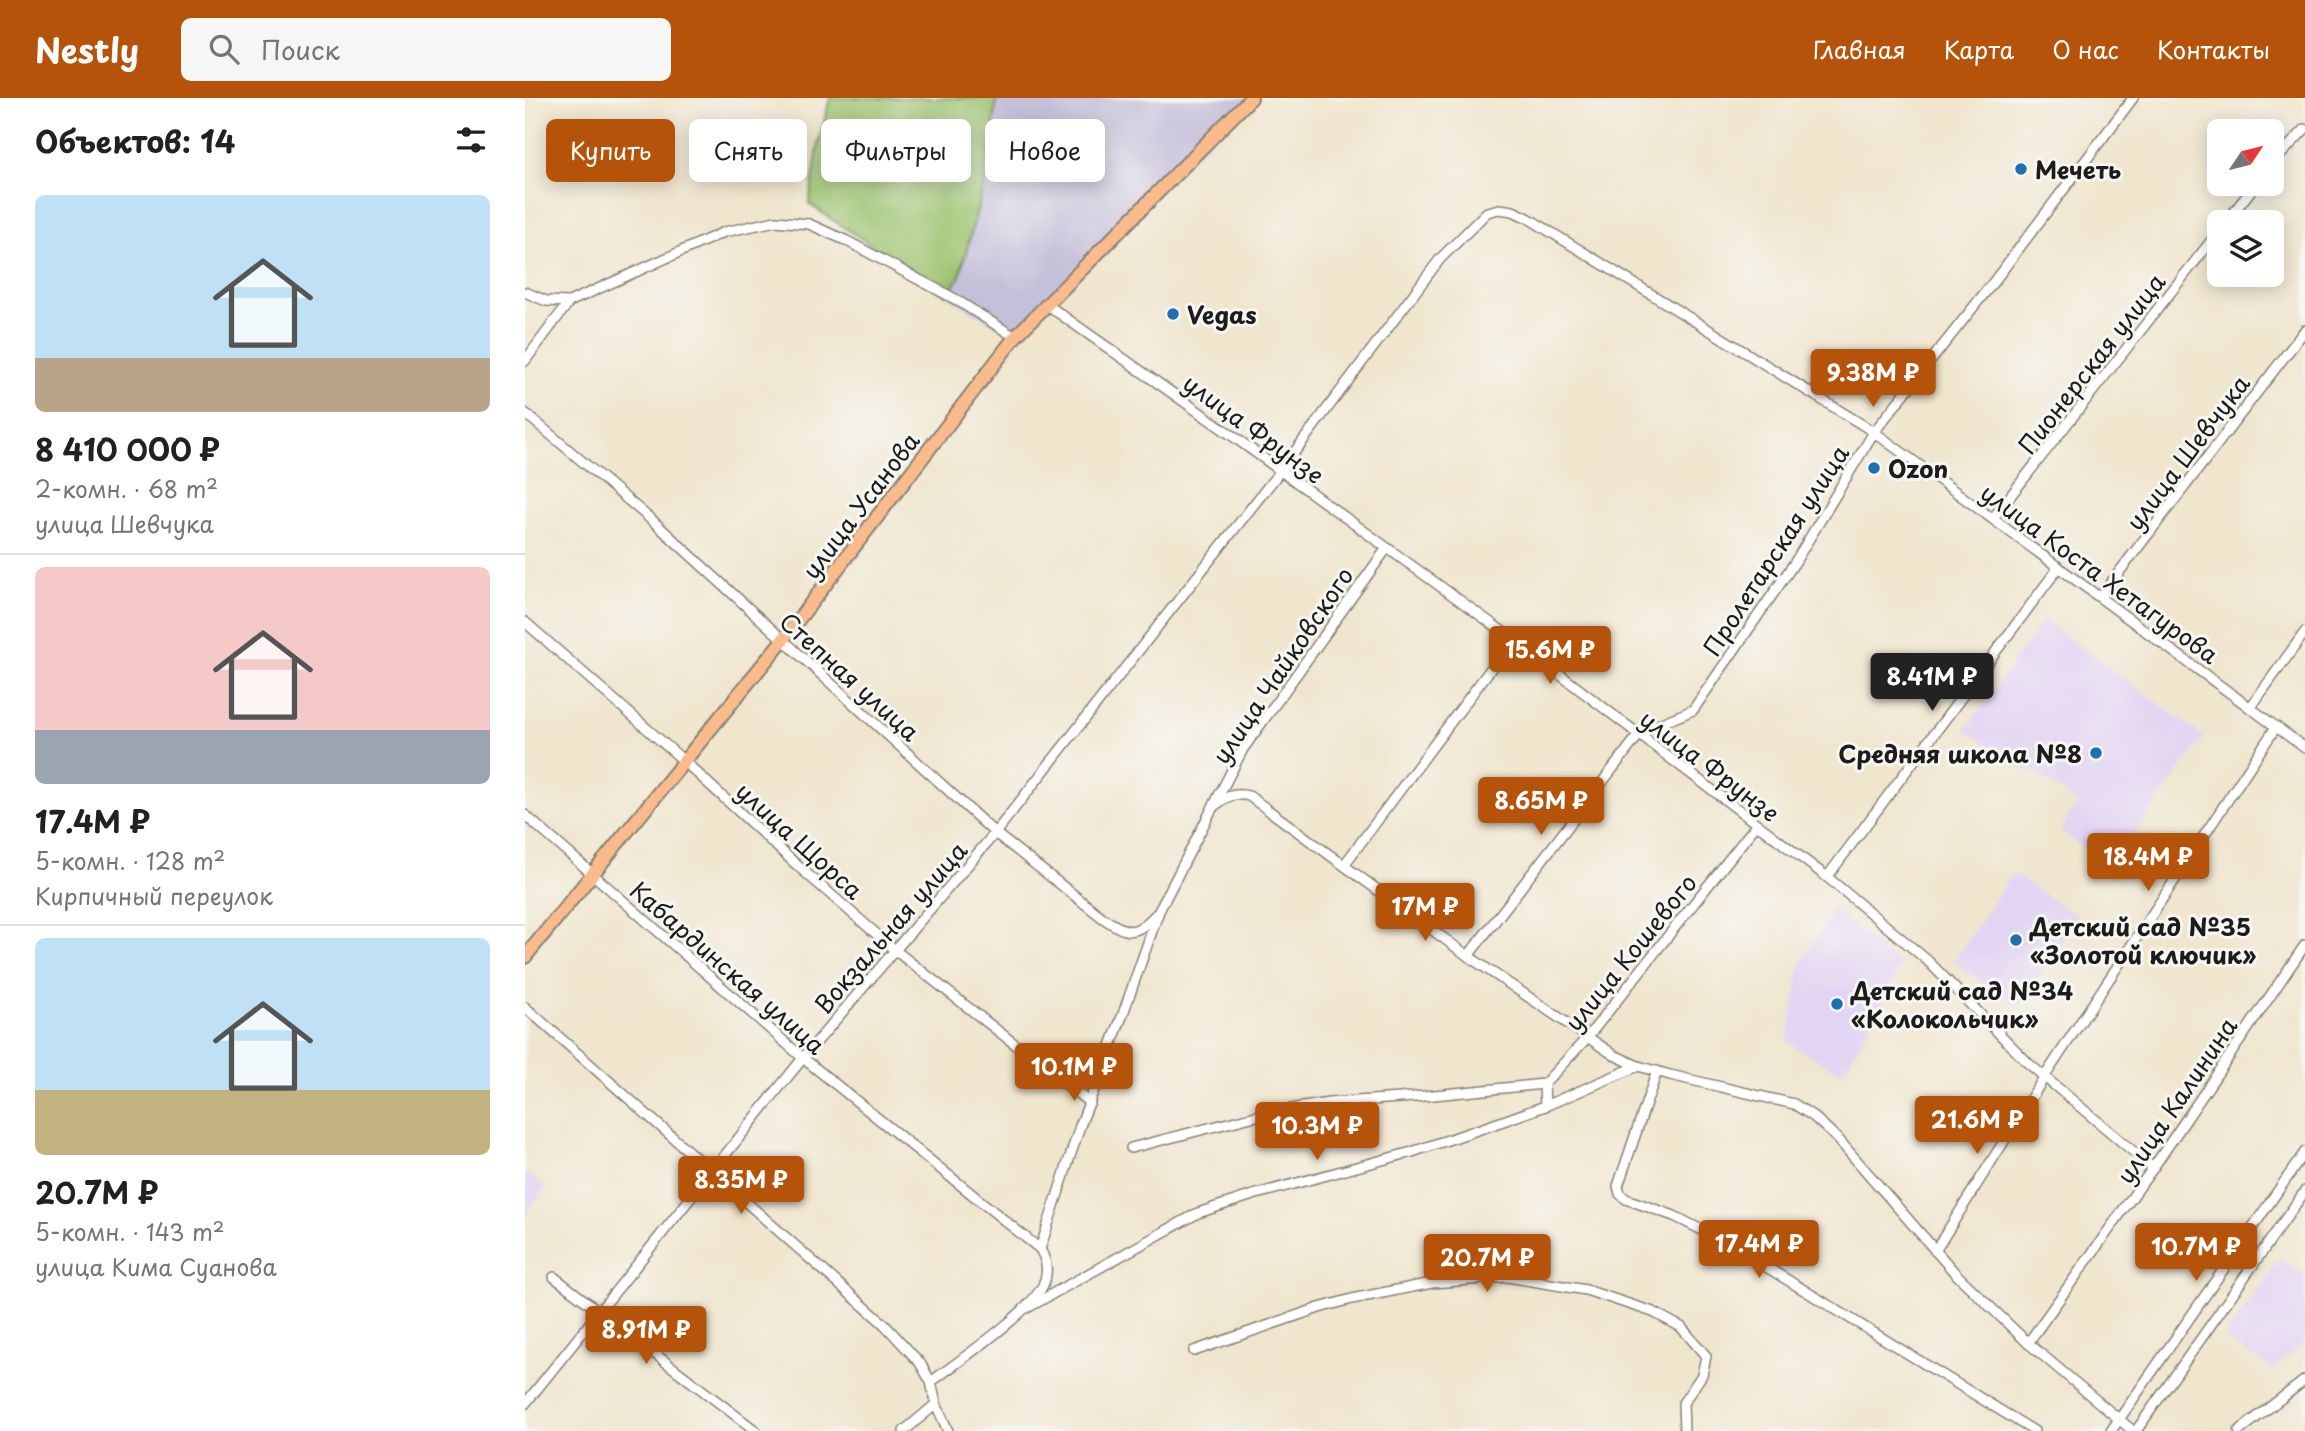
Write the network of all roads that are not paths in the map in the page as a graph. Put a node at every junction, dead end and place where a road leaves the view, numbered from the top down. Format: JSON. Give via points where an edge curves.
{"nodes":[{"id":1,"x":1251,"y":98,"type":"edge"},
{"id":2,"x":2133,"y":98,"type":"edge"},
{"id":3,"x":2305,"y":129,"type":"edge"},
{"id":4,"x":2284,"y":151,"type":"edge"},
{"id":5,"x":2247,"y":196,"type":"edge"},
{"id":6,"x":2235,"y":210,"type":"edge"},
{"id":7,"x":1513,"y":211,"type":"joint"},
{"id":8,"x":2207,"y":246,"type":"edge"},
{"id":9,"x":525,"y":292,"type":"edge"},
{"id":10,"x":569,"y":302,"type":"junction"},
{"id":11,"x":1046,"y":304,"type":"junction"},
{"id":12,"x":2305,"y":330,"type":"edge"},
{"id":13,"x":1015,"y":337,"type":"junction"},
{"id":14,"x":525,"y":360,"type":"edge"},
{"id":15,"x":525,"y":413,"type":"edge"},
{"id":16,"x":1874,"y":432,"type":"junction"},
{"id":17,"x":1281,"y":470,"type":"junction"},
{"id":18,"x":1993,"y":518,"type":"junction"},
{"id":19,"x":1387,"y":548,"type":"junction"},
{"id":20,"x":2060,"y":567,"type":"junction"},
{"id":21,"x":2100,"y":597,"type":"junction"},
{"id":22,"x":525,"y":622,"type":"edge"},
{"id":23,"x":2305,"y":632,"type":"edge"},
{"id":24,"x":1513,"y":639,"type":"junction"},
{"id":25,"x":782,"y":641,"type":"junction"},
{"id":26,"x":2250,"y":708,"type":"junction"},
{"id":27,"x":2276,"y":726,"type":"junction"},
{"id":28,"x":1638,"y":736,"type":"junction"},
{"id":29,"x":2305,"y":748,"type":"edge"},
{"id":30,"x":684,"y":761,"type":"junction"},
{"id":31,"x":1213,"y":807,"type":"junction"},
{"id":32,"x":525,"y":815,"type":"edge"},
{"id":33,"x":1756,"y":824,"type":"junction"},
{"id":34,"x":995,"y":833,"type":"junction"},
{"id":35,"x":1344,"y":865,"type":"junction"},
{"id":36,"x":591,"y":874,"type":"junction"},
{"id":37,"x":1828,"y":877,"type":"junction"},
{"id":38,"x":1159,"y":911,"type":"junction"},
{"id":39,"x":2305,"y":945,"type":"edge"},
{"id":40,"x":896,"y":951,"type":"junction"},
{"id":41,"x":1468,"y":956,"type":"junction"},
{"id":42,"x":525,"y":957,"type":"edge"},
{"id":43,"x":525,"y":1007,"type":"edge"},
{"id":44,"x":1587,"y":1038,"type":"junction"},
{"id":45,"x":803,"y":1058,"type":"junction"},
{"id":46,"x":1637,"y":1066,"type":"junction"},
{"id":47,"x":1657,"y":1072,"type":"junction"},
{"id":48,"x":2045,"y":1076,"type":"junction"},
{"id":49,"x":1544,"y":1084,"type":"junction"},
{"id":50,"x":1090,"y":1103,"type":"junction"},
{"id":51,"x":1545,"y":1105,"type":"junction"},
{"id":52,"x":1131,"y":1148,"type":"dead end"},
{"id":53,"x":2305,"y":1152,"type":"edge"},
{"id":54,"x":2153,"y":1168,"type":"junction"},
{"id":55,"x":712,"y":1171,"type":"junction"},
{"id":56,"x":2305,"y":1191,"type":"edge"},
{"id":57,"x":1040,"y":1249,"type":"junction"},
{"id":58,"x":1935,"y":1251,"type":"junction"},
{"id":59,"x":554,"y":1277,"type":"dead end"},
{"id":60,"x":599,"y":1311,"type":"junction"},
{"id":61,"x":1021,"y":1312,"type":"junction"},
{"id":62,"x":2028,"y":1343,"type":"junction"},
{"id":63,"x":1193,"y":1351,"type":"dead end"},
{"id":64,"x":2305,"y":1380,"type":"edge"},
{"id":65,"x":931,"y":1382,"type":"junction"},
{"id":66,"x":525,"y":1404,"type":"edge"},
{"id":67,"x":936,"y":1404,"type":"junction"},
{"id":68,"x":2119,"y":1419,"type":"junction"},
{"id":69,"x":756,"y":1431,"type":"edge"},
{"id":70,"x":904,"y":1431,"type":"edge"},
{"id":71,"x":948,"y":1431,"type":"edge"},
{"id":72,"x":1683,"y":1431,"type":"edge"},
{"id":73,"x":2034,"y":1431,"type":"edge"},
{"id":74,"x":2111,"y":1431,"type":"edge"},
{"id":75,"x":2134,"y":1431,"type":"edge"},
{"id":76,"x":2239,"y":1431,"type":"edge"}],
"edges":[{"from":1,"to":11,"type":"main road","name":"улица Усанова"},
{"from":2,"to":16,"type":"street","name":"Пролетарская улица"},
{"from":3,"to":4,"type":"street"},
{"from":5,"to":6,"type":"street"},
{"from":7,"to":16,"type":"street","name":"улица Коста Хетагурова"},
{"from":7,"to":17,"type":"street","name":"Вокзальная улица","via":[[1487,212],[1440,259]]},
{"from":8,"to":18,"type":"street","name":"Пионерская улица"},
{"from":9,"to":10,"type":"street","via":[[546,301]]},
{"from":10,"to":13,"type":"street","via":[[724,232],[776,220],[809,224],[848,241]]},
{"from":10,"to":14,"type":"street"},
{"from":11,"to":13,"type":"main road","name":"улица Усанова"},
{"from":11,"to":17,"type":"street","name":"улица Фрунзе"},
{"from":12,"to":21,"type":"street","name":"улица Шевчука"},
{"from":13,"to":25,"type":"main road","name":"улица Усанова"},
{"from":15,"to":25,"type":"street","name":"Степная улица","via":[[654,522]]},
{"from":16,"to":18,"type":"street","name":"улица Коста Хетагурова"},
{"from":16,"to":28,"type":"street","name":"Пролетарская улица","via":[[1794,562],[1693,710]]},
{"from":17,"to":19,"type":"street","name":"улица Фрунзе"},
{"from":17,"to":34,"type":"street","name":"Вокзальная улица"},
{"from":18,"to":20,"type":"street","name":"улица Коста Хетагурова"},
{"from":19,"to":24,"type":"street","name":"улица Фрунзе"},
{"from":19,"to":31,"type":"street","name":"улица Чайковского","via":[[1243,749]]},
{"from":20,"to":21,"type":"street","name":"улица Коста Хетагурова"},
{"from":20,"to":37,"type":"street"},
{"from":21,"to":26,"type":"street","name":"улица Коста Хетагурова"},
{"from":22,"to":30,"type":"street","name":"улица Щорса"},
{"from":23,"to":26,"type":"street"},
{"from":24,"to":28,"type":"street","name":"улица Фрунзе"},
{"from":24,"to":35,"type":"street"},
{"from":25,"to":30,"type":"main road","name":"улица Усанова"},
{"from":25,"to":34,"type":"street","name":"Степная улица"},
{"from":26,"to":27,"type":"street","name":"улица Коста Хетагурова"},
{"from":27,"to":29,"type":"street","name":"улица Коста Хетагурова"},
{"from":27,"to":48,"type":"street"},
{"from":28,"to":33,"type":"street","name":"улица Фрунзе"},
{"from":28,"to":41,"type":"street"},
{"from":30,"to":36,"type":"main road","name":"улица Усанова"},
{"from":30,"to":40,"type":"street","name":"улица Щорса"},
{"from":31,"to":35,"type":"street","via":[[1226,797],[1249,796]]},
{"from":31,"to":38,"type":"street","name":"улица Чайковского"},
{"from":32,"to":36,"type":"street","name":"Кабардинская улица"},
{"from":33,"to":37,"type":"street","name":"улица Фрунзе"},
{"from":33,"to":44,"type":"street","name":"улица Кошевого"},
{"from":34,"to":38,"type":"street","name":"Степная улица","via":[[1120,929],[1133,932]]},
{"from":34,"to":40,"type":"street","name":"Вокзальная улица"},
{"from":35,"to":41,"type":"street"},
{"from":36,"to":42,"type":"main road","name":"улица Усанова"},
{"from":36,"to":45,"type":"street","name":"Кабардинская улица"},
{"from":37,"to":48,"type":"street","name":"улица Фрунзе","via":[[1927,960]]},
{"from":38,"to":50,"type":"street","name":"улица Чайковского"},
{"from":39,"to":54,"type":"street","name":"улица Калинина"},
{"from":40,"to":45,"type":"street","name":"Вокзальная улица"},
{"from":40,"to":50,"type":"street","name":"улица Щорса"},
{"from":41,"to":44,"type":"street"},
{"from":43,"to":55,"type":"street"},
{"from":44,"to":46,"type":"street"},
{"from":44,"to":49,"type":"street","name":"улица Кошевого"},
{"from":45,"to":55,"type":"street","name":"Вокзальная улица"},
{"from":45,"to":57,"type":"street","name":"Кабардинская улица"},
{"from":46,"to":47,"type":"street"},
{"from":46,"to":51,"type":"street"},
{"from":47,"to":58,"type":"street","via":[[1766,1096],[1804,1110],[1836,1138]]},
{"from":47,"to":73,"type":"street","via":[[1618,1186],[1620,1194],[1724,1241]]},
{"from":48,"to":54,"type":"street","name":"улица Фрунзе"},
{"from":48,"to":58,"type":"street"},
{"from":49,"to":51,"type":"street"},
{"from":49,"to":52,"type":"street","via":[[1329,1103],[1271,1112]]},
{"from":50,"to":57,"type":"street","name":"улица Чайковского"},
{"from":51,"to":61,"type":"street","via":[[1412,1152],[1198,1213]]},
{"from":53,"to":68,"type":"street"},
{"from":54,"to":62,"type":"street","name":"улица Калинина"},
{"from":55,"to":60,"type":"street","name":"Вокзальная улица"},
{"from":55,"to":65,"type":"street","via":[[884,1324]]},
{"from":56,"to":75,"type":"street"},
{"from":57,"to":61,"type":"street","via":[[1047,1273],[1042,1287]]},
{"from":58,"to":62,"type":"street"},
{"from":59,"to":60,"type":"street"},
{"from":60,"to":66,"type":"street","name":"Вокзальная улица"},
{"from":60,"to":69,"type":"street"},
{"from":61,"to":65,"type":"street"},
{"from":62,"to":68,"type":"street"},
{"from":63,"to":72,"type":"street","via":[[1319,1308],[1431,1283],[1509,1277],[1538,1281],[1653,1312],[1681,1327],[1706,1356],[1702,1375],[1683,1403]]},
{"from":64,"to":76,"type":"street"},
{"from":65,"to":67,"type":"street"},
{"from":67,"to":70,"type":"street"},
{"from":67,"to":71,"type":"street"},
{"from":68,"to":74,"type":"street"},
{"from":68,"to":75,"type":"street"}]}
